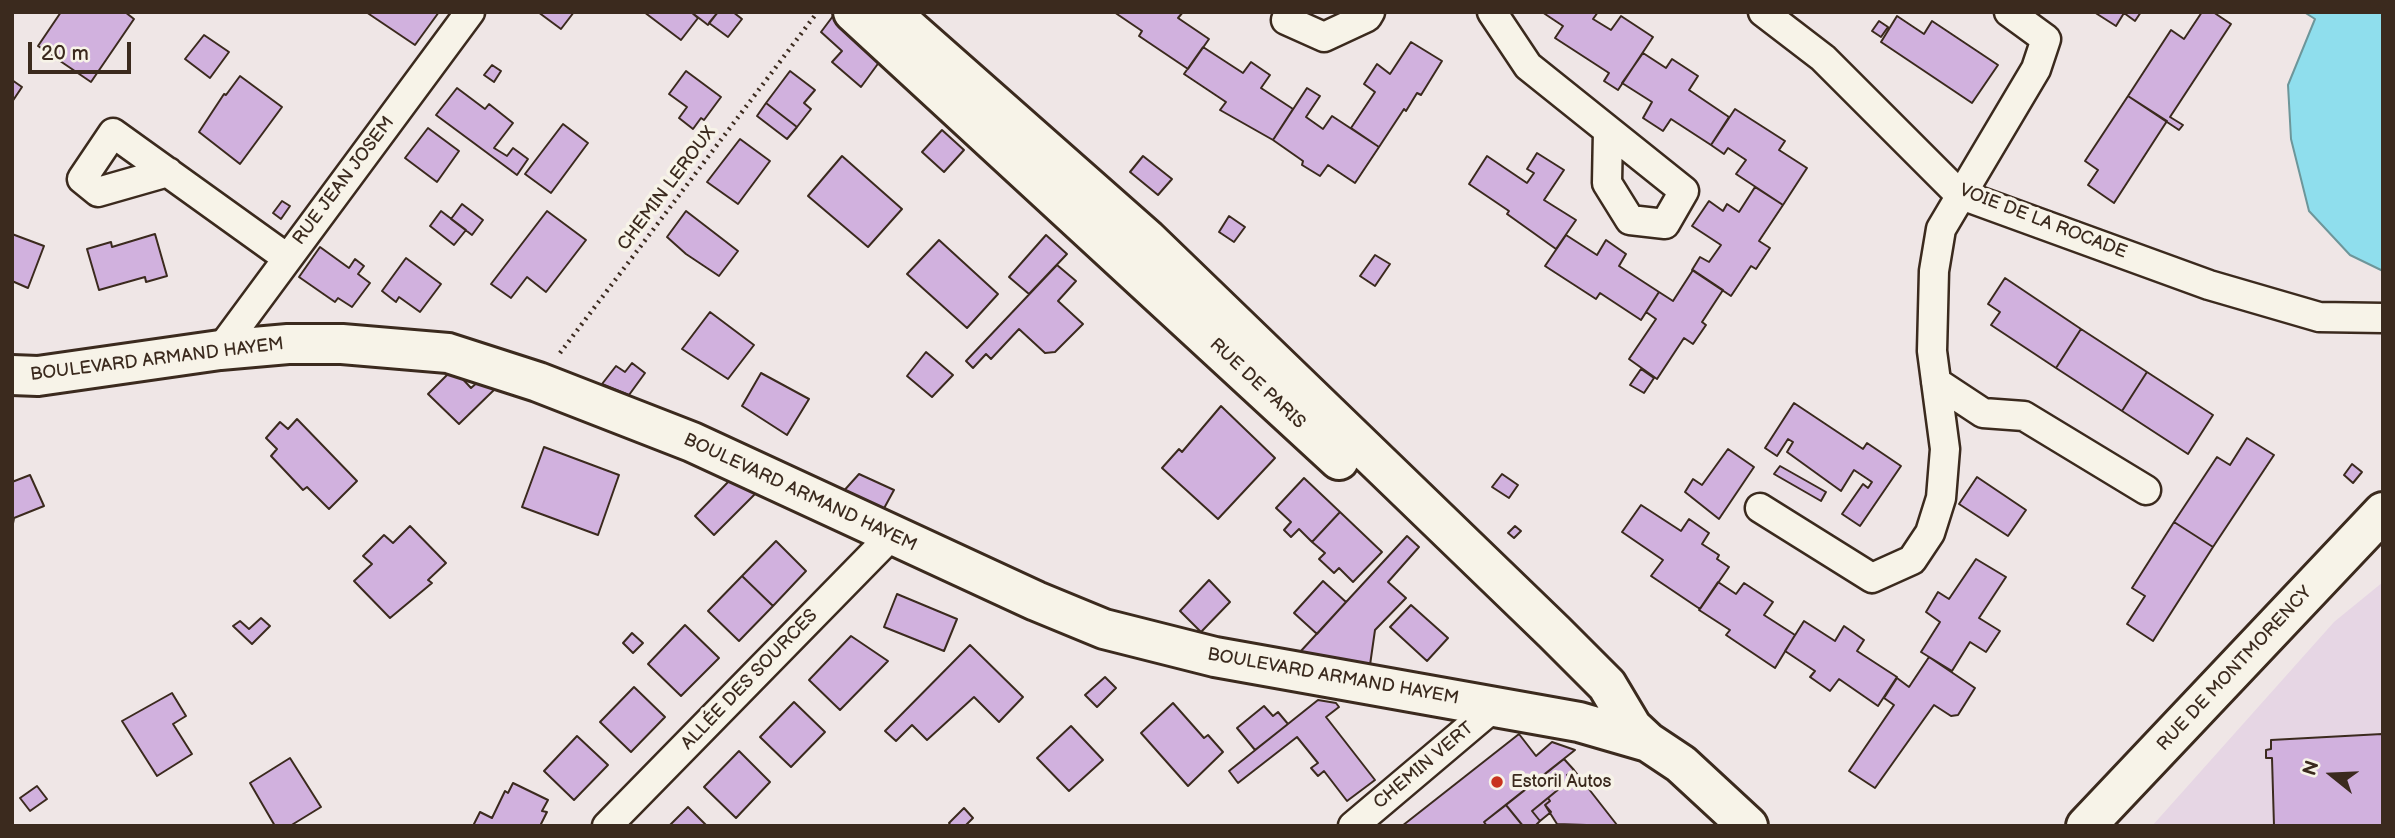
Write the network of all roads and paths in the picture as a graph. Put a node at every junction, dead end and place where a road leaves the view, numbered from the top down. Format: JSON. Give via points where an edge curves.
{"nodes":[{"id":1,"x":470,"y":12,"type":"edge"},
{"id":2,"x":818,"y":12,"type":"edge"},
{"id":3,"x":853,"y":12,"type":"edge"},
{"id":4,"x":890,"y":12,"type":"edge"},
{"id":5,"x":1370,"y":12,"type":"edge"},
{"id":6,"x":1492,"y":12,"type":"edge"},
{"id":7,"x":1763,"y":12,"type":"edge"},
{"id":8,"x":2009,"y":12,"type":"edge"},
{"id":9,"x":1286,"y":20,"type":"dead end"},
{"id":10,"x":1608,"y":131,"type":"dead end"},
{"id":11,"x":168,"y":172,"type":"dead end"},
{"id":12,"x":1959,"y":194,"type":"junction"},
{"id":13,"x":287,"y":258,"type":"junction"},
{"id":14,"x":2383,"y":318,"type":"edge"},
{"id":15,"x":220,"y":350,"type":"junction"},
{"id":16,"x":538,"y":382,"type":"junction"},
{"id":17,"x":1936,"y":382,"type":"junction"},
{"id":18,"x":21,"y":383,"type":"edge"},
{"id":19,"x":2147,"y":490,"type":"dead end"},
{"id":20,"x":1760,"y":508,"type":"dead end"},
{"id":21,"x":2383,"y":512,"type":"edge"},
{"id":22,"x":892,"y":535,"type":"junction"},
{"id":23,"x":2383,"y":541,"type":"edge"},
{"id":24,"x":1494,"y":706,"type":"junction"},
{"id":25,"x":1579,"y":722,"type":"junction"},
{"id":26,"x":1648,"y":742,"type":"junction"},
{"id":27,"x":607,"y":826,"type":"edge"},
{"id":28,"x":1353,"y":826,"type":"edge"},
{"id":29,"x":1748,"y":826,"type":"edge"},
{"id":30,"x":2086,"y":826,"type":"edge"},
{"id":31,"x":2120,"y":826,"type":"edge"}],
"edges":[{"from":1,"to":13,"type":"street","name":"RUE JEAN JOSEM"},
{"from":2,"to":16,"type":"path","name":"CHEMIN LEROUX"},
{"from":3,"to":25,"type":"main road","name":"RUE DE PARIS","via":[[1565,669],[1581,698]]},
{"from":4,"to":26,"type":"main road","name":"RUE DE PARIS","via":[[1147,239],[1607,685],[1632,727]]},
{"from":5,"to":9,"type":"street","via":[[1324,37]]},
{"from":6,"to":10,"type":"street","via":[[1528,66]]},
{"from":7,"to":12,"type":"street","name":"VOIE DE LA ROCADE","via":[[1823,58]]},
{"from":8,"to":12,"type":"street","via":[[2046,39],[2036,69]]},
{"from":11,"to":13,"type":"street"},
{"from":12,"to":14,"type":"street","name":"VOIE DE LA ROCADE","via":[[2233,292],[2319,317]]},
{"from":12,"to":17,"type":"street","via":[[1941,229],[1934,271]]},
{"from":13,"to":15,"type":"street","name":"RUE JEAN JOSEM"},
{"from":15,"to":16,"type":"main road","name":"BOULEVARD ARMAND HAYEM","via":[[288,344],[421,350],[448,353]]},
{"from":15,"to":18,"type":"main road","name":"BOULEVARD ARMAND HAYEM"},
{"from":16,"to":22,"type":"main road","name":"BOULEVARD ARMAND HAYEM","via":[[692,442]]},
{"from":17,"to":19,"type":"street","via":[[1983,414],[2024,415]]},
{"from":17,"to":20,"type":"street","via":[[1945,449],[1941,498],[1930,533],[1912,560],[1872,578]]},
{"from":21,"to":30,"type":"main road","name":"RUE DE MONTMORENCY"},
{"from":22,"to":24,"type":"main road","name":"BOULEVARD ARMAND HAYEM","via":[[1047,606],[1159,645]]},
{"from":22,"to":27,"type":"street","name":"ALLÉE DES SOURCES"},
{"from":23,"to":31,"type":"main road"},
{"from":24,"to":25,"type":"main road","name":"BOULEVARD ARMAND HAYEM"},
{"from":24,"to":28,"type":"street","name":"CHEMIN VERT"},
{"from":25,"to":26,"type":"main road","name":"RUE DE PARIS"},
{"from":26,"to":29,"type":"main road","name":"RUE DE PARIS","via":[[1681,764]]}]}
